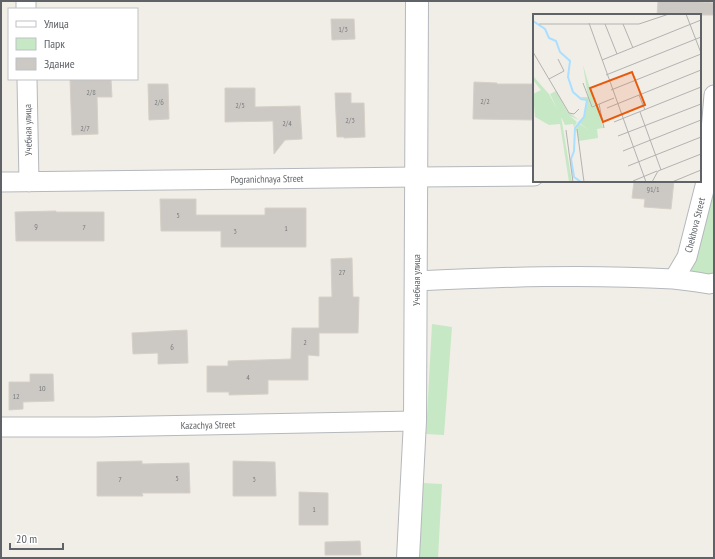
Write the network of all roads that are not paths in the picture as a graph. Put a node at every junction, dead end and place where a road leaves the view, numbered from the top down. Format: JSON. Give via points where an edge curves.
{"nodes":[{"id":1,"x":417,"y":1,"type":"edge"},
{"id":2,"x":27,"y":80,"type":"edge"},
{"id":3,"x":714,"y":95,"type":"edge"},
{"id":4,"x":533,"y":176,"type":"edge"},
{"id":5,"x":416,"y":177,"type":"junction"},
{"id":6,"x":1,"y":182,"type":"edge"},
{"id":7,"x":29,"y":182,"type":"junction"},
{"id":8,"x":674,"y":279,"type":"junction"},
{"id":9,"x":416,"y":281,"type":"junction"},
{"id":10,"x":714,"y":283,"type":"edge"},
{"id":11,"x":415,"y":421,"type":"junction"},
{"id":12,"x":1,"y":427,"type":"edge"},
{"id":13,"x":408,"y":558,"type":"edge"}],
"edges":[{"from":1,"to":5,"type":"street","name":"Учебная улица"},
{"from":2,"to":7,"type":"street","name":"Учебная улица"},
{"from":3,"to":8,"type":"street","name":"Chekhova Street","via":[[707,178],[687,257]]},
{"from":4,"to":5,"type":"street","name":"Pogranichnaya Street"},
{"from":5,"to":7,"type":"street","name":"Pogranichnaya Street"},
{"from":5,"to":9,"type":"street","name":"Учебная улица"},
{"from":6,"to":7,"type":"street","name":"Pogranichnaya Street"},
{"from":8,"to":9,"type":"street","via":[[599,276]]},
{"from":8,"to":10,"type":"street"},
{"from":9,"to":11,"type":"street","name":"Учебная улица"},
{"from":11,"to":12,"type":"street","name":"Kazachya Street"},
{"from":11,"to":13,"type":"street","name":"Учебная улица"}]}
